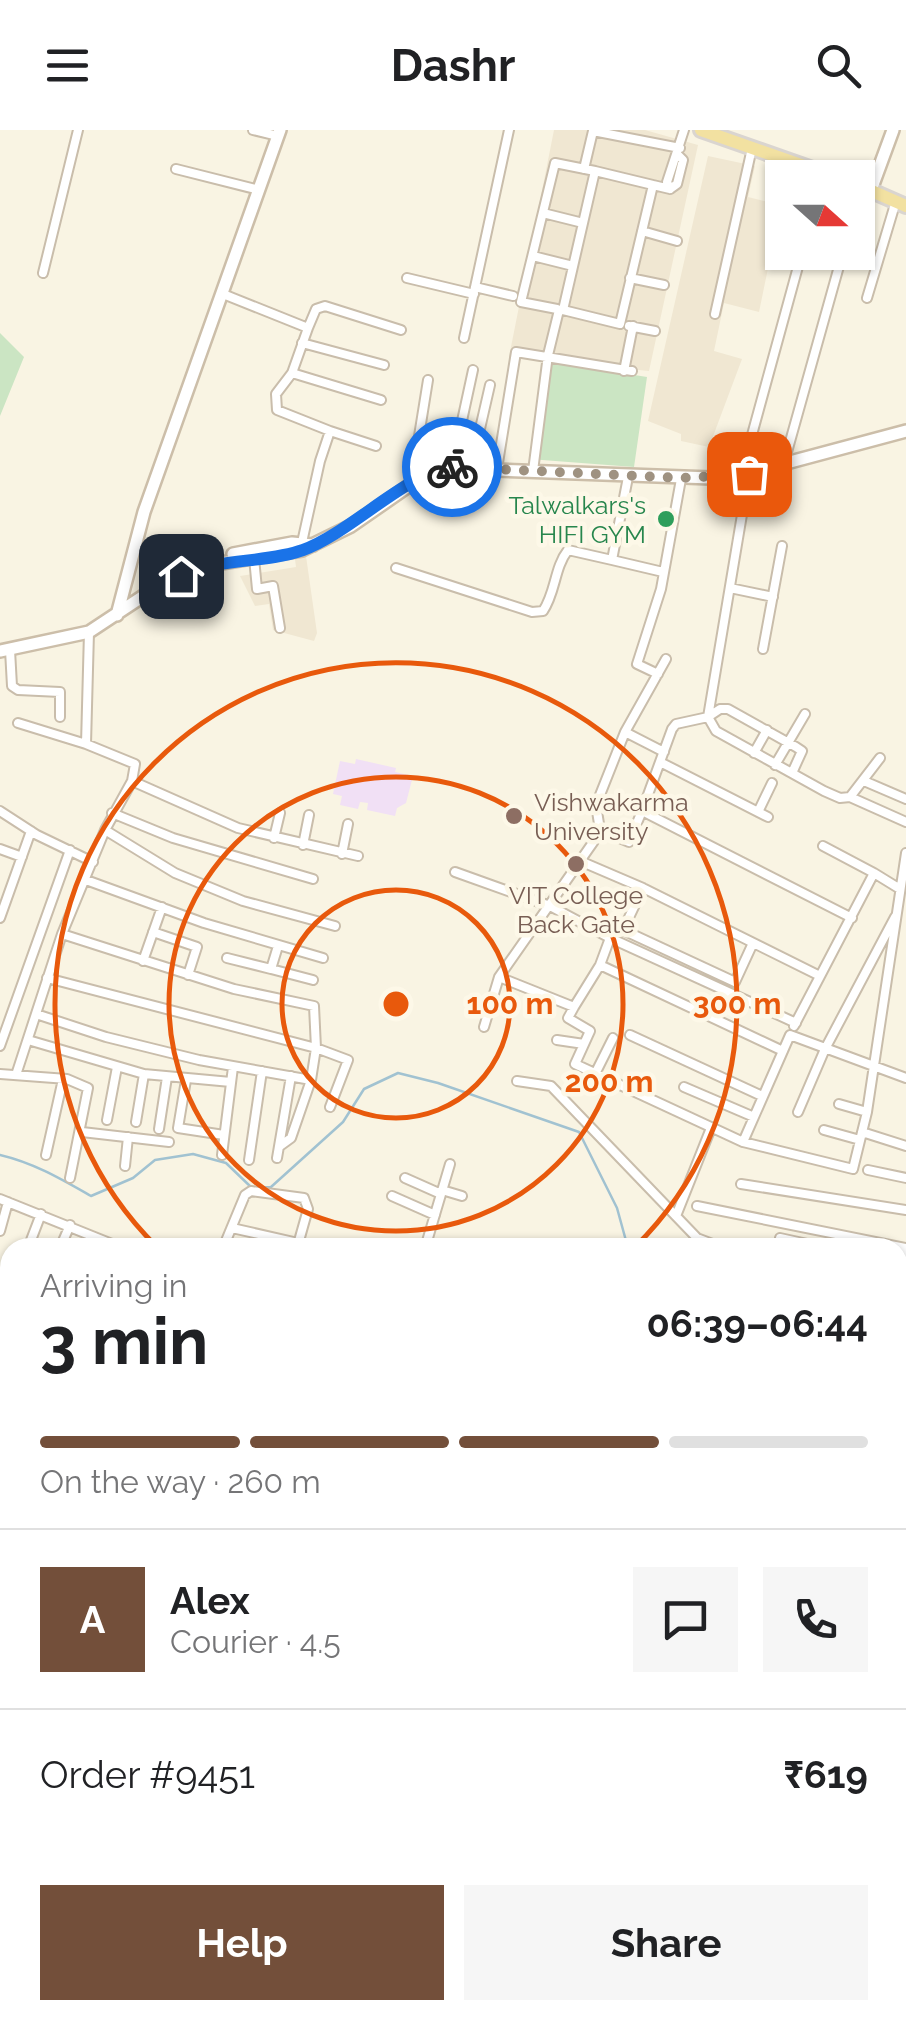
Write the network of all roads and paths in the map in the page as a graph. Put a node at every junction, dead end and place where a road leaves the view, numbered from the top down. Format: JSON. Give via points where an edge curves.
{"nodes":[{"id":1,"x":78,"y":130,"type":"edge"},
{"id":2,"x":253,"y":130,"type":"edge"},
{"id":3,"x":509,"y":130,"type":"edge"},
{"id":4,"x":684,"y":130,"type":"edge"},
{"id":5,"x":700,"y":130,"type":"edge"},
{"id":6,"x":894,"y":130,"type":"edge"},
{"id":7,"x":279,"y":133,"type":"edge"},
{"id":8,"x":906,"y":134,"type":"edge"},
{"id":9,"x":749,"y":140,"type":"edge"},
{"id":10,"x":679,"y":152,"type":"junction"},
{"id":11,"x":793,"y":160,"type":"edge"},
{"id":12,"x":875,"y":166,"type":"edge"},
{"id":13,"x":176,"y":169,"type":"dead end"},
{"id":14,"x":584,"y":169,"type":"junction"},
{"id":15,"x":595,"y":171,"type":"junction"},
{"id":16,"x":653,"y":185,"type":"junction"},
{"id":17,"x":260,"y":190,"type":"junction"},
{"id":18,"x":875,"y":195,"type":"edge"},
{"id":19,"x":901,"y":204,"type":"edge"},
{"id":20,"x":543,"y":213,"type":"junction"},
{"id":21,"x":583,"y":223,"type":"junction"},
{"id":22,"x":642,"y":231,"type":"junction"},
{"id":23,"x":677,"y":240,"type":"dead end"},
{"id":24,"x":532,"y":256,"type":"junction"},
{"id":25,"x":573,"y":266,"type":"junction"},
{"id":26,"x":797,"y":270,"type":"edge"},
{"id":27,"x":837,"y":270,"type":"edge"},
{"id":28,"x":43,"y":273,"type":"dead end"},
{"id":29,"x":407,"y":278,"type":"dead end"},
{"id":30,"x":630,"y":278,"type":"junction"},
{"id":31,"x":664,"y":286,"type":"dead end"},
{"id":32,"x":474,"y":290,"type":"junction"},
{"id":33,"x":223,"y":294,"type":"junction"},
{"id":34,"x":513,"y":296,"type":"dead end"},
{"id":35,"x":866,"y":298,"type":"dead end"},
{"id":36,"x":560,"y":310,"type":"junction"},
{"id":37,"x":715,"y":314,"type":"dead end"},
{"id":38,"x":620,"y":324,"type":"junction"},
{"id":39,"x":633,"y":326,"type":"junction"},
{"id":40,"x":308,"y":328,"type":"junction"},
{"id":41,"x":402,"y":330,"type":"dead end"},
{"id":42,"x":655,"y":331,"type":"dead end"},
{"id":43,"x":464,"y":338,"type":"dead end"},
{"id":44,"x":302,"y":343,"type":"junction"},
{"id":45,"x":548,"y":355,"type":"junction"},
{"id":46,"x":384,"y":365,"type":"dead end"},
{"id":47,"x":473,"y":370,"type":"dead end"},
{"id":48,"x":292,"y":373,"type":"junction"},
{"id":49,"x":428,"y":380,"type":"dead end"},
{"id":50,"x":490,"y":386,"type":"dead end"},
{"id":51,"x":381,"y":400,"type":"dead end"},
{"id":52,"x":330,"y":431,"type":"junction"},
{"id":53,"x":906,"y":431,"type":"edge"},
{"id":54,"x":376,"y":446,"type":"dead end"},
{"id":55,"x":784,"y":463,"type":"junction"},
{"id":56,"x":452,"y":467,"type":"junction"},
{"id":57,"x":471,"y":468,"type":"junction"},
{"id":58,"x":497,"y":470,"type":"junction"},
{"id":59,"x":533,"y":471,"type":"junction"},
{"id":60,"x":749,"y":474,"type":"junction"},
{"id":61,"x":628,"y":477,"type":"junction"},
{"id":62,"x":681,"y":478,"type":"junction"},
{"id":63,"x":418,"y":479,"type":"junction"},
{"id":64,"x":305,"y":546,"type":"junction"},
{"id":65,"x":782,"y":546,"type":"dead end"},
{"id":66,"x":254,"y":558,"type":"junction"},
{"id":67,"x":612,"y":560,"type":"junction"},
{"id":68,"x":396,"y":568,"type":"dead end"},
{"id":69,"x":663,"y":572,"type":"junction"},
{"id":70,"x":730,"y":588,"type":"junction"},
{"id":71,"x":151,"y":592,"type":"junction"},
{"id":72,"x":772,"y":598,"type":"junction"},
{"id":73,"x":117,"y":615,"type":"junction"},
{"id":74,"x":280,"y":628,"type":"dead end"},
{"id":75,"x":89,"y":632,"type":"junction"},
{"id":76,"x":763,"y":648,"type":"dead end"},
{"id":77,"x":5,"y":650,"type":"edge"},
{"id":78,"x":666,"y":660,"type":"dead end"},
{"id":79,"x":658,"y":674,"type":"junction"},
{"id":80,"x":805,"y":714,"type":"dead end"},
{"id":81,"x":708,"y":717,"type":"junction"},
{"id":82,"x":60,"y":718,"type":"dead end"},
{"id":83,"x":18,"y":723,"type":"dead end"},
{"id":84,"x":767,"y":730,"type":"junction"},
{"id":85,"x":625,"y":732,"type":"junction"},
{"id":86,"x":789,"y":743,"type":"junction"},
{"id":87,"x":86,"y":744,"type":"junction"},
{"id":88,"x":664,"y":752,"type":"junction"},
{"id":89,"x":754,"y":753,"type":"junction"},
{"id":90,"x":880,"y":758,"type":"dead end"},
{"id":91,"x":660,"y":762,"type":"junction"},
{"id":92,"x":776,"y":764,"type":"junction"},
{"id":93,"x":792,"y":774,"type":"junction"},
{"id":94,"x":132,"y":781,"type":"junction"},
{"id":95,"x":864,"y":781,"type":"junction"},
{"id":96,"x":772,"y":783,"type":"dead end"},
{"id":97,"x":850,"y":797,"type":"junction"},
{"id":98,"x":906,"y":799,"type":"edge"},
{"id":99,"x":0,"y":811,"type":"edge"},
{"id":100,"x":642,"y":811,"type":"junction"},
{"id":101,"x":112,"y":812,"type":"junction"},
{"id":102,"x":758,"y":812,"type":"junction"},
{"id":103,"x":280,"y":813,"type":"dead end"},
{"id":104,"x":309,"y":814,"type":"dead end"},
{"id":105,"x":768,"y":817,"type":"dead end"},
{"id":106,"x":906,"y":822,"type":"edge"},
{"id":107,"x":348,"y":824,"type":"dead end"},
{"id":108,"x":105,"y":830,"type":"junction"},
{"id":109,"x":600,"y":830,"type":"junction"},
{"id":110,"x":31,"y":831,"type":"junction"},
{"id":111,"x":274,"y":838,"type":"junction"},
{"id":112,"x":303,"y":845,"type":"junction"},
{"id":113,"x":822,"y":846,"type":"dead end"},
{"id":114,"x":0,"y":849,"type":"edge"},
{"id":115,"x":70,"y":850,"type":"junction"},
{"id":116,"x":906,"y":853,"type":"edge"},
{"id":117,"x":342,"y":854,"type":"junction"},
{"id":118,"x":358,"y":856,"type":"dead end"},
{"id":119,"x":22,"y":858,"type":"junction"},
{"id":120,"x":580,"y":861,"type":"junction"},
{"id":121,"x":93,"y":862,"type":"junction"},
{"id":122,"x":905,"y":870,"type":"edge"},
{"id":123,"x":455,"y":872,"type":"dead end"},
{"id":124,"x":874,"y":873,"type":"junction"},
{"id":125,"x":312,"y":879,"type":"dead end"},
{"id":126,"x":86,"y":880,"type":"junction"},
{"id":127,"x":643,"y":888,"type":"junction"},
{"id":128,"x":900,"y":889,"type":"junction"},
{"id":129,"x":550,"y":906,"type":"junction"},
{"id":130,"x":162,"y":908,"type":"junction"},
{"id":131,"x":897,"y":913,"type":"junction"},
{"id":132,"x":0,"y":918,"type":"edge"},
{"id":133,"x":852,"y":918,"type":"junction"},
{"id":134,"x":335,"y":926,"type":"dead end"},
{"id":135,"x":153,"y":932,"type":"junction"},
{"id":136,"x":62,"y":934,"type":"junction"},
{"id":137,"x":610,"y":938,"type":"junction"},
{"id":138,"x":753,"y":942,"type":"junction"},
{"id":139,"x":278,"y":946,"type":"junction"},
{"id":140,"x":227,"y":958,"type":"dead end"},
{"id":141,"x":323,"y":958,"type":"dead end"},
{"id":142,"x":142,"y":962,"type":"junction"},
{"id":143,"x":600,"y":965,"type":"junction"},
{"id":144,"x":270,"y":969,"type":"junction"},
{"id":145,"x":188,"y":976,"type":"junction"},
{"id":146,"x":820,"y":976,"type":"junction"},
{"id":147,"x":499,"y":977,"type":"junction"},
{"id":148,"x":47,"y":978,"type":"junction"},
{"id":149,"x":313,"y":980,"type":"dead end"},
{"id":150,"x":574,"y":1007,"type":"junction"},
{"id":151,"x":36,"y":1014,"type":"junction"},
{"id":152,"x":796,"y":1024,"type":"junction"},
{"id":153,"x":484,"y":1027,"type":"dead end"},
{"id":154,"x":790,"y":1035,"type":"junction"},
{"id":155,"x":630,"y":1036,"type":"dead end"},
{"id":156,"x":613,"y":1038,"type":"dead end"},
{"id":157,"x":28,"y":1040,"type":"junction"},
{"id":158,"x":557,"y":1040,"type":"dead end"},
{"id":159,"x":584,"y":1044,"type":"junction"},
{"id":160,"x":0,"y":1046,"type":"edge"},
{"id":161,"x":316,"y":1048,"type":"junction"},
{"id":162,"x":825,"y":1048,"type":"junction"},
{"id":163,"x":783,"y":1051,"type":"junction"},
{"id":164,"x":233,"y":1067,"type":"junction"},
{"id":165,"x":117,"y":1068,"type":"junction"},
{"id":166,"x":874,"y":1068,"type":"junction"},
{"id":167,"x":262,"y":1071,"type":"junction"},
{"id":168,"x":0,"y":1074,"type":"edge"},
{"id":169,"x":144,"y":1074,"type":"junction"},
{"id":170,"x":595,"y":1074,"type":"junction"},
{"id":171,"x":16,"y":1075,"type":"junction"},
{"id":172,"x":291,"y":1076,"type":"junction"},
{"id":173,"x":167,"y":1078,"type":"junction"},
{"id":174,"x":906,"y":1078,"type":"edge"},
{"id":175,"x":63,"y":1079,"type":"junction"},
{"id":176,"x":186,"y":1080,"type":"junction"},
{"id":177,"x":311,"y":1080,"type":"junction"},
{"id":178,"x":518,"y":1081,"type":"dead end"},
{"id":179,"x":230,"y":1082,"type":"junction"},
{"id":180,"x":684,"y":1087,"type":"dead end"},
{"id":181,"x":762,"y":1096,"type":"junction"},
{"id":182,"x":839,"y":1104,"type":"dead end"},
{"id":183,"x":330,"y":1107,"type":"dead end"},
{"id":184,"x":798,"y":1112,"type":"dead end"},
{"id":185,"x":867,"y":1112,"type":"junction"},
{"id":186,"x":754,"y":1117,"type":"junction"},
{"id":187,"x":107,"y":1120,"type":"dead end"},
{"id":188,"x":136,"y":1122,"type":"dead end"},
{"id":189,"x":711,"y":1128,"type":"junction"},
{"id":190,"x":158,"y":1129,"type":"dead end"},
{"id":191,"x":824,"y":1130,"type":"dead end"},
{"id":192,"x":82,"y":1132,"type":"junction"},
{"id":193,"x":224,"y":1135,"type":"junction"},
{"id":194,"x":861,"y":1136,"type":"junction"},
{"id":195,"x":128,"y":1138,"type":"junction"},
{"id":196,"x":169,"y":1142,"type":"dead end"},
{"id":197,"x":743,"y":1142,"type":"junction"},
{"id":198,"x":279,"y":1146,"type":"junction"},
{"id":199,"x":906,"y":1146,"type":"edge"},
{"id":200,"x":46,"y":1154,"type":"dead end"},
{"id":201,"x":222,"y":1154,"type":"dead end"},
{"id":202,"x":278,"y":1158,"type":"dead end"},
{"id":203,"x":249,"y":1160,"type":"dead end"},
{"id":204,"x":450,"y":1164,"type":"dead end"},
{"id":205,"x":125,"y":1166,"type":"dead end"},
{"id":206,"x":868,"y":1170,"type":"dead end"},
{"id":207,"x":70,"y":1178,"type":"dead end"},
{"id":208,"x":405,"y":1178,"type":"dead end"},
{"id":209,"x":906,"y":1178,"type":"edge"},
{"id":210,"x":742,"y":1184,"type":"dead end"},
{"id":211,"x":442,"y":1192,"type":"junction"},
{"id":212,"x":392,"y":1196,"type":"dead end"},
{"id":213,"x":462,"y":1196,"type":"dead end"},
{"id":214,"x":4,"y":1200,"type":"edge"},
{"id":215,"x":698,"y":1206,"type":"dead end"},
{"id":216,"x":906,"y":1210,"type":"edge"},
{"id":217,"x":41,"y":1214,"type":"junction"},
{"id":218,"x":435,"y":1215,"type":"junction"},
{"id":219,"x":676,"y":1216,"type":"junction"},
{"id":220,"x":70,"y":1225,"type":"junction"},
{"id":221,"x":232,"y":1228,"type":"junction"},
{"id":222,"x":0,"y":1231,"type":"edge"},
{"id":223,"x":32,"y":1238,"type":"edge"},
{"id":224,"x":64,"y":1238,"type":"edge"},
{"id":225,"x":99,"y":1238,"type":"edge"},
{"id":226,"x":228,"y":1238,"type":"edge"},
{"id":227,"x":270,"y":1238,"type":"edge"},
{"id":228,"x":299,"y":1238,"type":"edge"},
{"id":229,"x":428,"y":1238,"type":"edge"},
{"id":230,"x":697,"y":1238,"type":"edge"},
{"id":231,"x":853,"y":1238,"type":"edge"}],
"edges":[{"from":1,"to":28,"type":"street"},
{"from":2,"to":7,"type":"street"},
{"from":3,"to":32,"type":"street"},
{"from":4,"to":10,"type":"street"},
{"from":5,"to":9,"type":"main road"},
{"from":6,"to":8,"type":"street"},
{"from":6,"to":12,"type":"street"},
{"from":7,"to":17,"type":"street"},
{"from":9,"to":11,"type":"main road"},
{"from":9,"to":37,"type":"street"},
{"from":10,"to":14,"type":"street","via":[[593,131]]},
{"from":10,"to":16,"type":"street","via":[[677,184]]},
{"from":13,"to":17,"type":"street"},
{"from":14,"to":15,"type":"street"},
{"from":14,"to":20,"type":"street","via":[[556,163]]},
{"from":15,"to":16,"type":"street"},
{"from":15,"to":21,"type":"street"},
{"from":16,"to":22,"type":"street"},
{"from":17,"to":33,"type":"street"},
{"from":18,"to":19,"type":"main road"},
{"from":19,"to":35,"type":"street"},
{"from":20,"to":21,"type":"street"},
{"from":20,"to":24,"type":"street"},
{"from":21,"to":25,"type":"street"},
{"from":22,"to":23,"type":"street"},
{"from":22,"to":30,"type":"street"},
{"from":24,"to":25,"type":"street"},
{"from":24,"to":36,"type":"street","via":[[521,302]]},
{"from":25,"to":36,"type":"street"},
{"from":26,"to":60,"type":"street","via":[[744,464]]},
{"from":27,"to":55,"type":"street"},
{"from":29,"to":32,"type":"street"},
{"from":30,"to":31,"type":"street"},
{"from":30,"to":38,"type":"street"},
{"from":32,"to":34,"type":"street"},
{"from":32,"to":43,"type":"street"},
{"from":33,"to":40,"type":"street"},
{"from":33,"to":73,"type":"street","via":[[144,512]]},
{"from":36,"to":38,"type":"street"},
{"from":36,"to":45,"type":"street"},
{"from":38,"to":39,"type":"street"},
{"from":39,"to":42,"type":"street"},
{"from":39,"to":45,"type":"street","via":[[628,371]]},
{"from":40,"to":41,"type":"street","via":[[316,309],[325,306]]},
{"from":40,"to":44,"type":"street"},
{"from":44,"to":46,"type":"street"},
{"from":44,"to":48,"type":"street"},
{"from":45,"to":58,"type":"street","via":[[516,352]]},
{"from":45,"to":59,"type":"street"},
{"from":47,"to":56,"type":"street"},
{"from":48,"to":51,"type":"street"},
{"from":48,"to":52,"type":"street","via":[[276,394],[278,410]]},
{"from":49,"to":63,"type":"street","via":[[414,467]]},
{"from":50,"to":57,"type":"street"},
{"from":52,"to":54,"type":"street"},
{"from":52,"to":64,"type":"street"},
{"from":53,"to":55,"type":"street"},
{"from":55,"to":60,"type":"street"},
{"from":56,"to":57,"type":"street"},
{"from":56,"to":63,"type":"street"},
{"from":57,"to":58,"type":"street"},
{"from":58,"to":59,"type":"street"},
{"from":59,"to":61,"type":"street"},
{"from":60,"to":62,"type":"street"},
{"from":60,"to":70,"type":"street"},
{"from":61,"to":62,"type":"street"},
{"from":61,"to":67,"type":"street"},
{"from":62,"to":69,"type":"street"},
{"from":63,"to":64,"type":"street","via":[[350,526]]},
{"from":64,"to":66,"type":"street"},
{"from":64,"to":71,"type":"street","via":[[197,561]]},
{"from":65,"to":72,"type":"street"},
{"from":66,"to":71,"type":"street","via":[[186,573]]},
{"from":66,"to":74,"type":"street","via":[[257,589],[273,586]]},
{"from":67,"to":68,"type":"street","via":[[568,550],[549,603],[532,612]]},
{"from":67,"to":69,"type":"street"},
{"from":69,"to":79,"type":"street","via":[[637,664]]},
{"from":70,"to":72,"type":"street"},
{"from":70,"to":81,"type":"street"},
{"from":71,"to":73,"type":"street"},
{"from":72,"to":76,"type":"street"},
{"from":73,"to":75,"type":"street"},
{"from":75,"to":77,"type":"street"},
{"from":75,"to":87,"type":"street"},
{"from":77,"to":82,"type":"street","via":[[12,686],[60,692]]},
{"from":78,"to":79,"type":"street"},
{"from":79,"to":85,"type":"street"},
{"from":80,"to":86,"type":"street"},
{"from":81,"to":84,"type":"street","via":[[728,709]]},
{"from":81,"to":88,"type":"street","via":[[676,724]]},
{"from":81,"to":89,"type":"street","via":[[716,730]]},
{"from":83,"to":87,"type":"street"},
{"from":84,"to":86,"type":"street"},
{"from":84,"to":89,"type":"street"},
{"from":85,"to":88,"type":"street"},
{"from":85,"to":109,"type":"street","via":[[596,805]]},
{"from":86,"to":92,"type":"street"},
{"from":86,"to":93,"type":"street","via":[[802,751]]},
{"from":87,"to":94,"type":"street","via":[[135,764]]},
{"from":88,"to":91,"type":"street"},
{"from":89,"to":92,"type":"street"},
{"from":90,"to":95,"type":"street"},
{"from":91,"to":100,"type":"street"},
{"from":91,"to":102,"type":"street"},
{"from":92,"to":93,"type":"street"},
{"from":93,"to":97,"type":"street"},
{"from":94,"to":101,"type":"street"},
{"from":94,"to":111,"type":"street"},
{"from":95,"to":97,"type":"street"},
{"from":95,"to":98,"type":"street"},
{"from":96,"to":102,"type":"street"},
{"from":97,"to":106,"type":"street"},
{"from":99,"to":110,"type":"street"},
{"from":100,"to":109,"type":"street","via":[[629,842]]},
{"from":100,"to":133,"type":"street"},
{"from":101,"to":108,"type":"street"},
{"from":101,"to":125,"type":"street","via":[[173,838]]},
{"from":102,"to":105,"type":"street"},
{"from":103,"to":111,"type":"street"},
{"from":104,"to":112,"type":"street"},
{"from":107,"to":117,"type":"street"},
{"from":108,"to":121,"type":"street"},
{"from":108,"to":134,"type":"street","via":[[175,873],[243,901]]},
{"from":109,"to":120,"type":"street"},
{"from":110,"to":115,"type":"street"},
{"from":110,"to":119,"type":"street"},
{"from":111,"to":112,"type":"street"},
{"from":112,"to":117,"type":"street"},
{"from":113,"to":124,"type":"street"},
{"from":114,"to":119,"type":"street"},
{"from":115,"to":121,"type":"street"},
{"from":115,"to":160,"type":"street"},
{"from":116,"to":122,"type":"street"},
{"from":117,"to":118,"type":"street"},
{"from":119,"to":132,"type":"street"},
{"from":120,"to":127,"type":"street"},
{"from":120,"to":129,"type":"street"},
{"from":121,"to":126,"type":"street"},
{"from":122,"to":128,"type":"street"},
{"from":123,"to":129,"type":"street"},
{"from":124,"to":128,"type":"street"},
{"from":124,"to":133,"type":"street"},
{"from":126,"to":130,"type":"street"},
{"from":126,"to":136,"type":"street"},
{"from":127,"to":138,"type":"street"},
{"from":127,"to":138,"type":"street","via":[[623,930],[734,982]]},
{"from":128,"to":131,"type":"street"},
{"from":129,"to":137,"type":"street"},
{"from":129,"to":147,"type":"street"},
{"from":130,"to":135,"type":"street"},
{"from":130,"to":139,"type":"street"},
{"from":131,"to":162,"type":"street"},
{"from":131,"to":166,"type":"street"},
{"from":133,"to":146,"type":"street"},
{"from":135,"to":142,"type":"street"},
{"from":135,"to":145,"type":"street","via":[[197,947]]},
{"from":136,"to":142,"type":"street"},
{"from":136,"to":148,"type":"street"},
{"from":137,"to":143,"type":"street"},
{"from":137,"to":152,"type":"street"},
{"from":138,"to":146,"type":"street"},
{"from":139,"to":141,"type":"street"},
{"from":139,"to":144,"type":"street"},
{"from":140,"to":144,"type":"street"},
{"from":142,"to":145,"type":"street"},
{"from":143,"to":150,"type":"street"},
{"from":143,"to":163,"type":"street"},
{"from":144,"to":149,"type":"street"},
{"from":145,"to":161,"type":"street","via":[[314,1006]]},
{"from":146,"to":152,"type":"street"},
{"from":147,"to":150,"type":"street"},
{"from":147,"to":153,"type":"street"},
{"from":148,"to":151,"type":"street"},
{"from":148,"to":161,"type":"street"},
{"from":150,"to":159,"type":"street","via":[[568,1018],[590,1031]]},
{"from":151,"to":157,"type":"street"},
{"from":151,"to":164,"type":"street"},
{"from":152,"to":154,"type":"street"},
{"from":154,"to":162,"type":"street"},
{"from":154,"to":163,"type":"street"},
{"from":155,"to":181,"type":"street"},
{"from":156,"to":170,"type":"street"},
{"from":157,"to":165,"type":"street"},
{"from":157,"to":171,"type":"street"},
{"from":158,"to":159,"type":"street"},
{"from":159,"to":170,"type":"street","via":[[574,1064]]},
{"from":161,"to":177,"type":"street"},
{"from":161,"to":183,"type":"street","via":[[348,1060]]},
{"from":162,"to":166,"type":"street"},
{"from":162,"to":184,"type":"street"},
{"from":163,"to":181,"type":"street"},
{"from":164,"to":167,"type":"street"},
{"from":164,"to":179,"type":"street"},
{"from":165,"to":169,"type":"street"},
{"from":165,"to":187,"type":"street"},
{"from":166,"to":174,"type":"street"},
{"from":166,"to":185,"type":"street"},
{"from":167,"to":172,"type":"street"},
{"from":167,"to":203,"type":"street"},
{"from":168,"to":171,"type":"street"},
{"from":169,"to":173,"type":"street"},
{"from":169,"to":188,"type":"street"},
{"from":170,"to":189,"type":"street"},
{"from":171,"to":175,"type":"street"},
{"from":172,"to":177,"type":"street"},
{"from":172,"to":198,"type":"street"},
{"from":173,"to":176,"type":"street"},
{"from":173,"to":190,"type":"street"},
{"from":175,"to":192,"type":"street","via":[[88,1088]]},
{"from":175,"to":200,"type":"street"},
{"from":176,"to":179,"type":"street"},
{"from":176,"to":193,"type":"street","via":[[178,1128]]},
{"from":177,"to":198,"type":"street","via":[[291,1138]]},
{"from":178,"to":219,"type":"street","via":[[552,1086]]},
{"from":179,"to":193,"type":"street"},
{"from":180,"to":186,"type":"street"},
{"from":181,"to":186,"type":"street"},
{"from":182,"to":185,"type":"street"},
{"from":185,"to":194,"type":"street"},
{"from":186,"to":197,"type":"street"},
{"from":189,"to":197,"type":"street"},
{"from":189,"to":219,"type":"street"},
{"from":191,"to":194,"type":"street"},
{"from":192,"to":195,"type":"street"},
{"from":192,"to":207,"type":"street"},
{"from":193,"to":201,"type":"street"},
{"from":194,"to":197,"type":"street","via":[[854,1169]]},
{"from":194,"to":199,"type":"street"},
{"from":195,"to":196,"type":"street"},
{"from":195,"to":205,"type":"street"},
{"from":198,"to":202,"type":"street"},
{"from":204,"to":211,"type":"street"},
{"from":206,"to":209,"type":"street"},
{"from":208,"to":211,"type":"street"},
{"from":210,"to":216,"type":"street"},
{"from":211,"to":213,"type":"street"},
{"from":211,"to":218,"type":"street"},
{"from":212,"to":218,"type":"street"},
{"from":214,"to":217,"type":"street"},
{"from":214,"to":222,"type":"street"},
{"from":215,"to":231,"type":"street"},
{"from":217,"to":220,"type":"street"},
{"from":217,"to":223,"type":"street"},
{"from":218,"to":229,"type":"street"},
{"from":219,"to":230,"type":"street"},
{"from":220,"to":224,"type":"street"},
{"from":220,"to":225,"type":"street"},
{"from":221,"to":226,"type":"street"},
{"from":221,"to":227,"type":"street"},
{"from":221,"to":228,"type":"street","via":[[251,1191],[304,1198],[308,1208]]}]}
